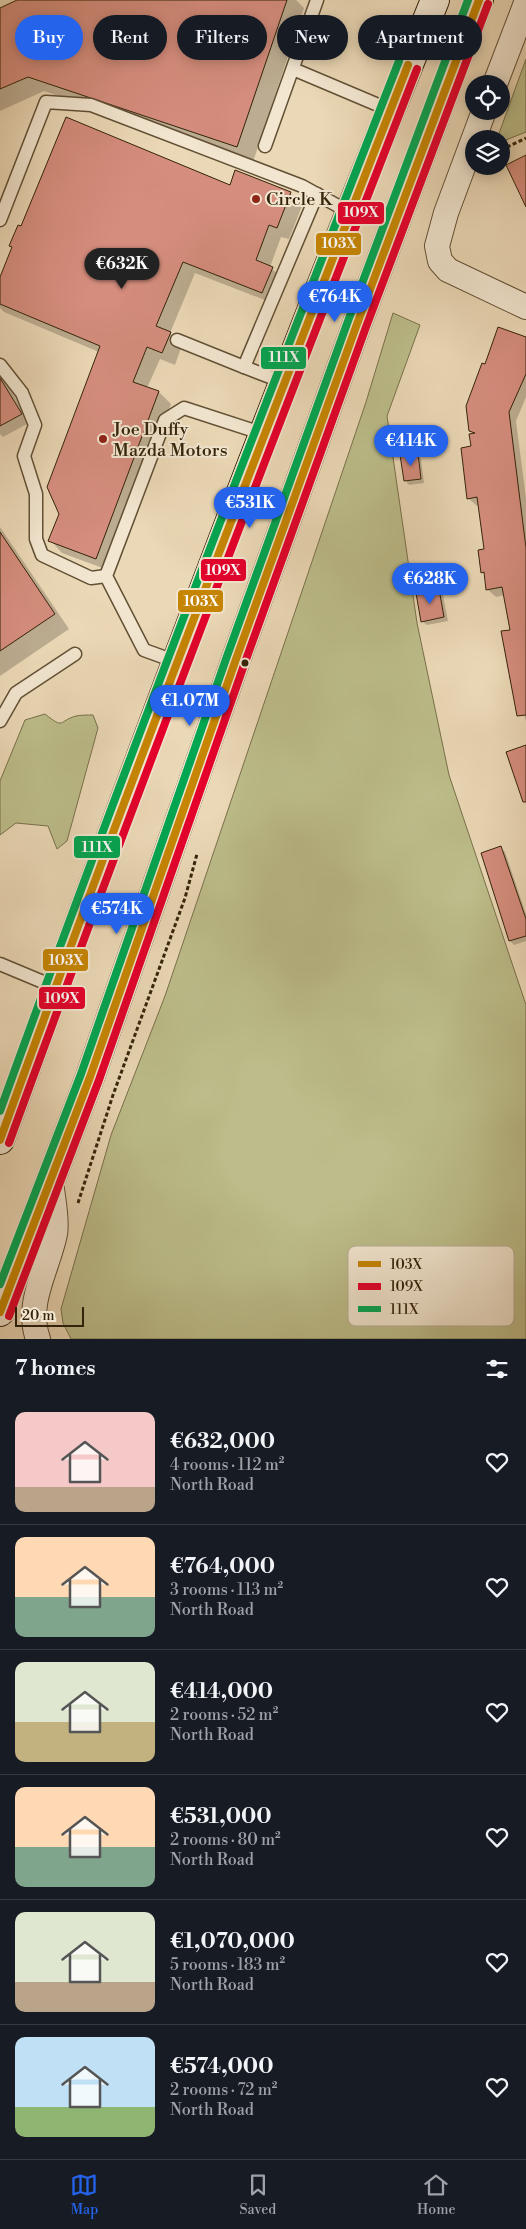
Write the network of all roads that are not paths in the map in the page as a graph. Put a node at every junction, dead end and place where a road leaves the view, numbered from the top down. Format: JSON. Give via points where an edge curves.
{"nodes":[{"id":1,"x":317,"y":0,"type":"edge"},
{"id":2,"x":435,"y":0,"type":"edge"},
{"id":3,"x":479,"y":0,"type":"edge"},
{"id":4,"x":525,"y":9,"type":"edge"},
{"id":5,"x":293,"y":69,"type":"junction"},
{"id":6,"x":499,"y":75,"type":"edge"},
{"id":7,"x":390,"y":110,"type":"junction"},
{"id":8,"x":481,"y":120,"type":"edge"},
{"id":9,"x":265,"y":146,"type":"dead end"},
{"id":10,"x":317,"y":194,"type":"junction"},
{"id":11,"x":349,"y":212,"type":"junction"},
{"id":12,"x":0,"y":220,"type":"edge"},
{"id":13,"x":526,"y":307,"type":"edge"},
{"id":14,"x":177,"y":340,"type":"dead end"},
{"id":15,"x":0,"y":365,"type":"edge"},
{"id":16,"x":244,"y":366,"type":"junction"},
{"id":17,"x":283,"y":382,"type":"junction"},
{"id":18,"x":264,"y":434,"type":"junction"},
{"id":19,"x":106,"y":576,"type":"junction"},
{"id":20,"x":74,"y":654,"type":"dead end"},
{"id":21,"x":177,"y":662,"type":"junction"},
{"id":22,"x":0,"y":721,"type":"edge"},
{"id":23,"x":0,"y":964,"type":"edge"},
{"id":24,"x":55,"y":987,"type":"junction"},
{"id":25,"x":0,"y":1140,"type":"edge"},
{"id":26,"x":51,"y":1180,"type":"junction"},
{"id":27,"x":0,"y":1312,"type":"edge"},
{"id":28,"x":38,"y":1339,"type":"edge"}],
"edges":[{"from":1,"to":5,"type":"lane"},
{"from":2,"to":7,"type":"main road"},
{"from":3,"to":26,"type":"main road","via":[[357,324]]},
{"from":4,"to":6,"type":"street"},
{"from":5,"to":7,"type":"lane"},
{"from":5,"to":9,"type":"lane"},
{"from":7,"to":11,"type":"main road"},
{"from":8,"to":13,"type":"street","via":[[446,213],[437,246],[440,261],[448,270]]},
{"from":10,"to":11,"type":"lane"},
{"from":10,"to":12,"type":"lane","via":[[91,105],[46,102]]},
{"from":10,"to":16,"type":"lane"},
{"from":11,"to":17,"type":"main road"},
{"from":14,"to":16,"type":"lane"},
{"from":15,"to":19,"type":"lane","via":[[22,393],[35,425],[24,456],[36,494],[36,539],[42,555],[91,578]]},
{"from":16,"to":17,"type":"lane"},
{"from":17,"to":18,"type":"main road"},
{"from":18,"to":19,"type":"lane","via":[[184,408],[165,420]]},
{"from":18,"to":21,"type":"main road"},
{"from":19,"to":21,"type":"lane","via":[[144,650]]},
{"from":20,"to":22,"type":"lane","via":[[16,693]]},
{"from":21,"to":24,"type":"main road"},
{"from":23,"to":24,"type":"lane"},
{"from":24,"to":25,"type":"main road"},
{"from":26,"to":27,"type":"main road"},
{"from":26,"to":28,"type":"street","via":[[55,1232],[36,1295],[35,1330]]}]}
